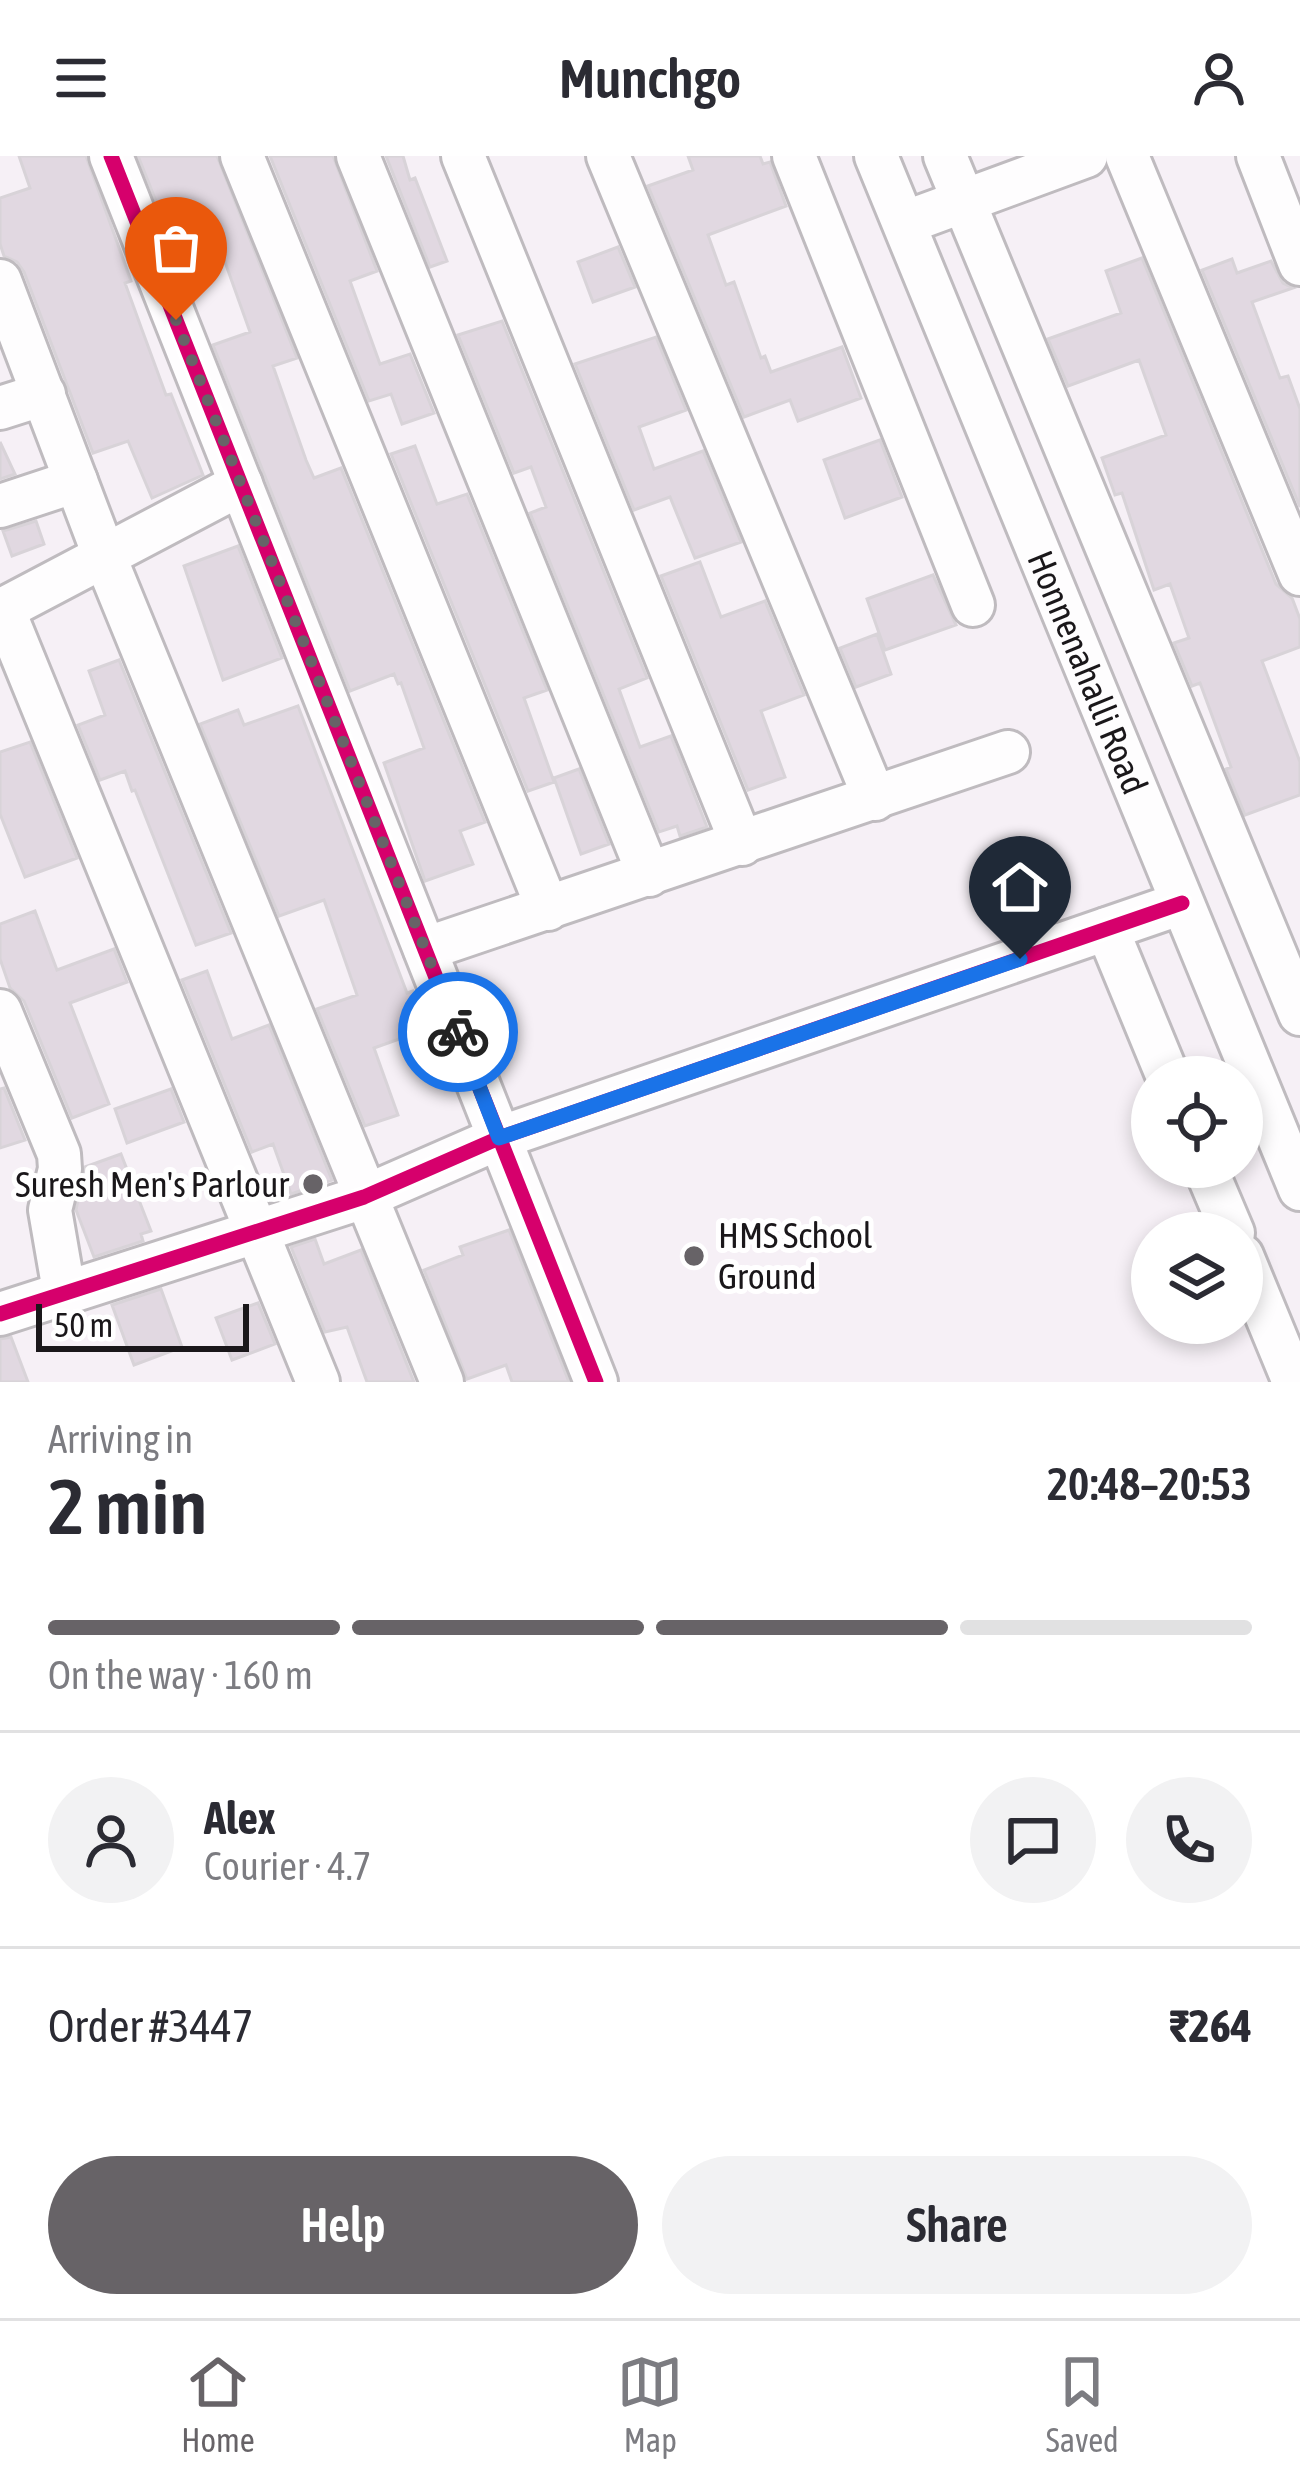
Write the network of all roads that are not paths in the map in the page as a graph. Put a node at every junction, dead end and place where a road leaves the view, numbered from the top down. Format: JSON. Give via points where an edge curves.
{"nodes":[{"id":1,"x":111,"y":156,"type":"edge"},
{"id":2,"x":242,"y":156,"type":"edge"},
{"id":3,"x":358,"y":156,"type":"edge"},
{"id":4,"x":463,"y":156,"type":"edge"},
{"id":5,"x":608,"y":156,"type":"edge"},
{"id":6,"x":794,"y":156,"type":"edge"},
{"id":7,"x":876,"y":156,"type":"edge"},
{"id":8,"x":899,"y":156,"type":"edge"},
{"id":9,"x":945,"y":156,"type":"edge"},
{"id":10,"x":1086,"y":156,"type":"edge"},
{"id":11,"x":1127,"y":156,"type":"edge"},
{"id":12,"x":1258,"y":156,"type":"edge"},
{"id":13,"x":964,"y":202,"type":"junction"},
{"id":14,"x":923,"y":216,"type":"junction"},
{"id":15,"x":1296,"y":246,"type":"edge"},
{"id":16,"x":0,"y":281,"type":"edge"},
{"id":17,"x":44,"y":394,"type":"junction"},
{"id":18,"x":0,"y":408,"type":"edge"},
{"id":19,"x":76,"y":481,"type":"junction"},
{"id":20,"x":241,"y":484,"type":"junction"},
{"id":21,"x":0,"y":506,"type":"edge"},
{"id":22,"x":104,"y":555,"type":"junction"},
{"id":23,"x":1300,"y":574,"type":"edge"},
{"id":24,"x":973,"y":605,"type":"dead end"},
{"id":25,"x":2,"y":610,"type":"edge"},
{"id":26,"x":1008,"y":752,"type":"dead end"},
{"id":27,"x":875,"y":800,"type":"junction"},
{"id":28,"x":742,"y":844,"type":"junction"},
{"id":29,"x":649,"y":875,"type":"junction"},
{"id":30,"x":1182,"y":903,"type":"junction"},
{"id":31,"x":548,"y":909,"type":"junction"},
{"id":32,"x":1106,"y":929,"type":"junction"},
{"id":33,"x":425,"y":949,"type":"junction"},
{"id":34,"x":1297,"y":998,"type":"edge"},
{"id":35,"x":0,"y":1011,"type":"edge"},
{"id":36,"x":1159,"y":1056,"type":"edge"},
{"id":37,"x":1300,"y":1117,"type":"edge"},
{"id":38,"x":499,"y":1138,"type":"junction"},
{"id":39,"x":1300,"y":1189,"type":"edge"},
{"id":40,"x":364,"y":1196,"type":"junction"},
{"id":41,"x":255,"y":1232,"type":"junction"},
{"id":42,"x":64,"y":1292,"type":"junction"},
{"id":43,"x":0,"y":1314,"type":"edge"},
{"id":44,"x":1263,"y":1321,"type":"edge"},
{"id":45,"x":1282,"y":1379,"type":"edge"},
{"id":46,"x":318,"y":1382,"type":"edge"},
{"id":47,"x":442,"y":1382,"type":"edge"},
{"id":48,"x":596,"y":1382,"type":"edge"}],
"edges":[{"from":1,"to":20,"type":"street"},
{"from":2,"to":31,"type":"street"},
{"from":3,"to":29,"type":"street"},
{"from":4,"to":28,"type":"street"},
{"from":5,"to":27,"type":"street"},
{"from":6,"to":24,"type":"street"},
{"from":7,"to":30,"type":"street","name":"Honnenahalli Road"},
{"from":8,"to":14,"type":"street","name":"Honnenahalli Road"},
{"from":9,"to":13,"type":"street"},
{"from":10,"to":13,"type":"street"},
{"from":11,"to":23,"type":"street"},
{"from":12,"to":15,"type":"street"},
{"from":13,"to":14,"type":"street"},
{"from":13,"to":34,"type":"street"},
{"from":14,"to":37,"type":"street","name":"Honnenahalli Road"},
{"from":16,"to":17,"type":"street"},
{"from":17,"to":18,"type":"street"},
{"from":17,"to":19,"type":"street"},
{"from":19,"to":21,"type":"street"},
{"from":19,"to":22,"type":"street"},
{"from":20,"to":22,"type":"street"},
{"from":20,"to":33,"type":"street"},
{"from":22,"to":25,"type":"street"},
{"from":22,"to":40,"type":"street"},
{"from":25,"to":41,"type":"street"},
{"from":26,"to":27,"type":"street"},
{"from":27,"to":28,"type":"street"},
{"from":28,"to":29,"type":"street"},
{"from":29,"to":31,"type":"street"},
{"from":30,"to":32,"type":"street"},
{"from":30,"to":39,"type":"street","name":"Honnenahalli Road"},
{"from":31,"to":33,"type":"street"},
{"from":32,"to":36,"type":"street"},
{"from":32,"to":38,"type":"street"},
{"from":33,"to":38,"type":"street"},
{"from":35,"to":42,"type":"street","via":[[58,1154],[50,1210]]},
{"from":38,"to":40,"type":"street"},
{"from":38,"to":48,"type":"street"},
{"from":40,"to":41,"type":"street"},
{"from":40,"to":47,"type":"street"},
{"from":41,"to":42,"type":"street"},
{"from":41,"to":46,"type":"street"},
{"from":42,"to":43,"type":"street"},
{"from":44,"to":45,"type":"street"}]}
